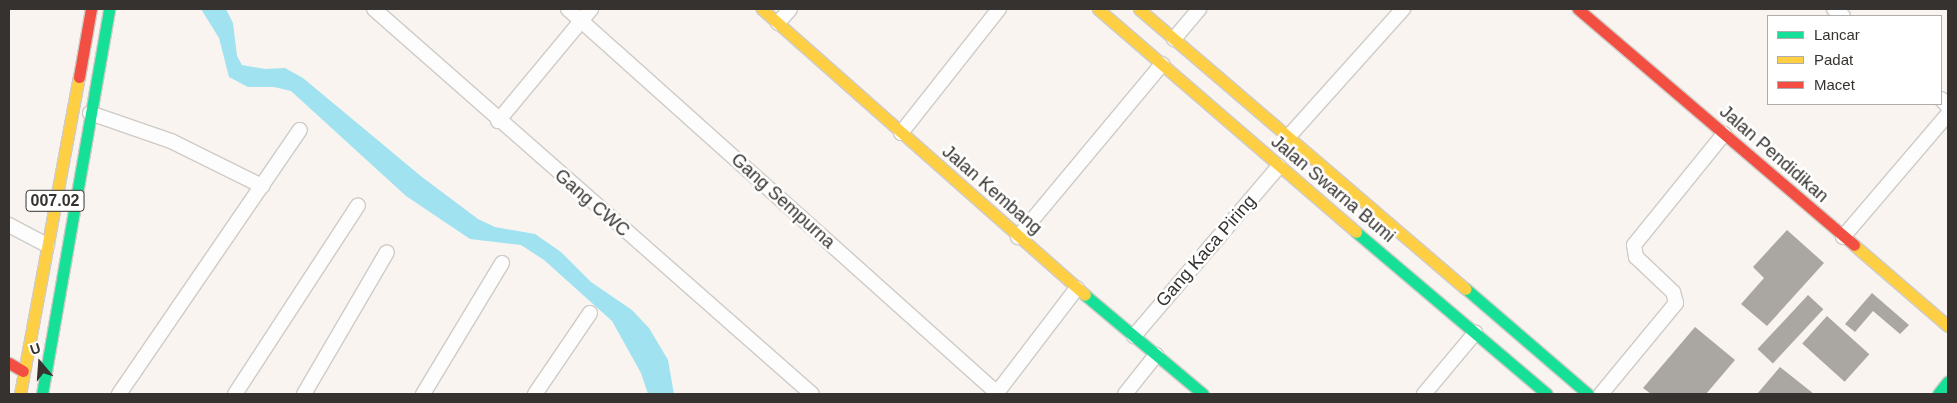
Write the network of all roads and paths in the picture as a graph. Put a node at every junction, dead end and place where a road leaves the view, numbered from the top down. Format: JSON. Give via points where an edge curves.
{"nodes":[{"id":1,"x":91,"y":9,"type":"edge"},
{"id":2,"x":109,"y":9,"type":"edge"},
{"id":3,"x":374,"y":9,"type":"edge"},
{"id":4,"x":568,"y":9,"type":"edge"},
{"id":5,"x":591,"y":9,"type":"edge"},
{"id":6,"x":762,"y":9,"type":"edge"},
{"id":7,"x":790,"y":9,"type":"edge"},
{"id":8,"x":998,"y":9,"type":"edge"},
{"id":9,"x":1098,"y":9,"type":"edge"},
{"id":10,"x":1139,"y":9,"type":"edge"},
{"id":11,"x":1200,"y":9,"type":"edge"},
{"id":12,"x":1403,"y":9,"type":"edge"},
{"id":13,"x":1578,"y":9,"type":"edge"},
{"id":14,"x":581,"y":20,"type":"junction"},
{"id":15,"x":778,"y":23,"type":"junction"},
{"id":16,"x":1174,"y":39,"type":"junction"},
{"id":17,"x":1162,"y":64,"type":"junction"},
{"id":18,"x":90,"y":113,"type":"junction"},
{"id":19,"x":1948,"y":114,"type":"edge"},
{"id":20,"x":498,"y":121,"type":"junction"},
{"id":21,"x":1255,"y":127,"type":"junction"},
{"id":22,"x":300,"y":130,"type":"dead end"},
{"id":23,"x":901,"y":133,"type":"junction"},
{"id":24,"x":1724,"y":134,"type":"junction"},
{"id":25,"x":67,"y":136,"type":"junction"},
{"id":26,"x":1289,"y":136,"type":"junction"},
{"id":27,"x":85,"y":138,"type":"junction"},
{"id":28,"x":1279,"y":166,"type":"junction"},
{"id":29,"x":61,"y":167,"type":"junction"},
{"id":30,"x":79,"y":170,"type":"junction"},
{"id":31,"x":262,"y":186,"type":"junction"},
{"id":32,"x":358,"y":204,"type":"dead end"},
{"id":33,"x":9,"y":224,"type":"edge"},
{"id":34,"x":1018,"y":236,"type":"junction"},
{"id":35,"x":1843,"y":237,"type":"junction"},
{"id":36,"x":47,"y":245,"type":"junction"},
{"id":37,"x":387,"y":252,"type":"dead end"},
{"id":38,"x":502,"y":263,"type":"dead end"},
{"id":39,"x":1076,"y":288,"type":"junction"},
{"id":40,"x":590,"y":313,"type":"dead end"},
{"id":41,"x":1948,"y":326,"type":"edge"},
{"id":42,"x":1475,"y":333,"type":"junction"},
{"id":43,"x":1134,"y":336,"type":"junction"},
{"id":44,"x":1156,"y":355,"type":"junction"},
{"id":45,"x":9,"y":363,"type":"edge"},
{"id":46,"x":23,"y":370,"type":"junction"},
{"id":47,"x":1948,"y":381,"type":"edge"},
{"id":48,"x":20,"y":394,"type":"edge"},
{"id":49,"x":42,"y":394,"type":"edge"},
{"id":50,"x":119,"y":394,"type":"edge"},
{"id":51,"x":235,"y":394,"type":"edge"},
{"id":52,"x":304,"y":394,"type":"edge"},
{"id":53,"x":423,"y":394,"type":"edge"},
{"id":54,"x":536,"y":394,"type":"edge"},
{"id":55,"x":812,"y":394,"type":"edge"},
{"id":56,"x":997,"y":394,"type":"edge"},
{"id":57,"x":1125,"y":394,"type":"edge"},
{"id":58,"x":1203,"y":394,"type":"edge"},
{"id":59,"x":1424,"y":394,"type":"edge"},
{"id":60,"x":1547,"y":394,"type":"edge"},
{"id":61,"x":1588,"y":394,"type":"edge"},
{"id":62,"x":1601,"y":394,"type":"edge"},
{"id":63,"x":1938,"y":394,"type":"edge"}],
"edges":[{"from":1,"to":25,"type":"street","number":"007.02"},
{"from":2,"to":18,"type":"street","number":"007.02"},
{"from":3,"to":20,"type":"street","name":"Gang CWC"},
{"from":4,"to":14,"type":"street","name":"Gang Sempurna"},
{"from":5,"to":14,"type":"street"},
{"from":6,"to":15,"type":"street","name":"Jalan Kembang"},
{"from":7,"to":15,"type":"street"},
{"from":8,"to":23,"type":"street"},
{"from":9,"to":17,"type":"street","name":"Jalan Swarna Bumi"},
{"from":10,"to":16,"type":"street","name":"Jalan Swarna Bumi"},
{"from":11,"to":16,"type":"street"},
{"from":12,"to":26,"type":"street"},
{"from":13,"to":24,"type":"street","name":"Jalan Pendidikan"},
{"from":14,"to":20,"type":"street"},
{"from":14,"to":56,"type":"street","name":"Gang Sempurna"},
{"from":15,"to":23,"type":"street","name":"Jalan Kembang"},
{"from":16,"to":21,"type":"street","name":"Jalan Swarna Bumi"},
{"from":17,"to":21,"type":"street","name":"Jalan Swarna Bumi"},
{"from":17,"to":34,"type":"street"},
{"from":18,"to":27,"type":"street","number":"007.02"},
{"from":18,"to":31,"type":"street","via":[[171,141]]},
{"from":19,"to":35,"type":"street"},
{"from":20,"to":55,"type":"street","name":"Gang CWC"},
{"from":21,"to":26,"type":"street","name":"Jalan Swarna Bumi"},
{"from":21,"to":28,"type":"street","name":"Jalan Swarna Bumi"},
{"from":22,"to":31,"type":"street"},
{"from":23,"to":34,"type":"street","name":"Jalan Kembang"},
{"from":24,"to":35,"type":"street","name":"Jalan Pendidikan"},
{"from":24,"to":62,"type":"street","via":[[1634,245],[1636,256],[1673,292],[1676,303]]},
{"from":25,"to":27,"type":"street","via":[[76,145]]},
{"from":25,"to":29,"type":"street","number":"007.02"},
{"from":26,"to":61,"type":"street","name":"Jalan Swarna Bumi"},
{"from":27,"to":30,"type":"street","number":"007.02"},
{"from":28,"to":42,"type":"street","name":"Jalan Swarna Bumi"},
{"from":28,"to":43,"type":"street","name":"Gang Kaca Piring"},
{"from":29,"to":30,"type":"street","via":[[71,161]]},
{"from":29,"to":36,"type":"street","number":"007.02"},
{"from":30,"to":49,"type":"street","number":"007.02"},
{"from":31,"to":50,"type":"street"},
{"from":32,"to":51,"type":"street"},
{"from":33,"to":36,"type":"street"},
{"from":34,"to":39,"type":"street","name":"Jalan Kembang"},
{"from":35,"to":41,"type":"street","name":"Jalan Pendidikan"},
{"from":36,"to":46,"type":"street","number":"007.02"},
{"from":37,"to":52,"type":"street"},
{"from":38,"to":53,"type":"street"},
{"from":39,"to":43,"type":"street","name":"Jalan Kembang"},
{"from":39,"to":56,"type":"street"},
{"from":40,"to":54,"type":"street"},
{"from":42,"to":59,"type":"street"},
{"from":42,"to":60,"type":"street","name":"Jalan Swarna Bumi"},
{"from":43,"to":44,"type":"street","name":"Jalan Kembang"},
{"from":44,"to":57,"type":"street"},
{"from":44,"to":58,"type":"street","name":"Jalan Kembang"},
{"from":45,"to":46,"type":"street"},
{"from":46,"to":48,"type":"street","number":"007.02"},
{"from":47,"to":63,"type":"street"}]}
